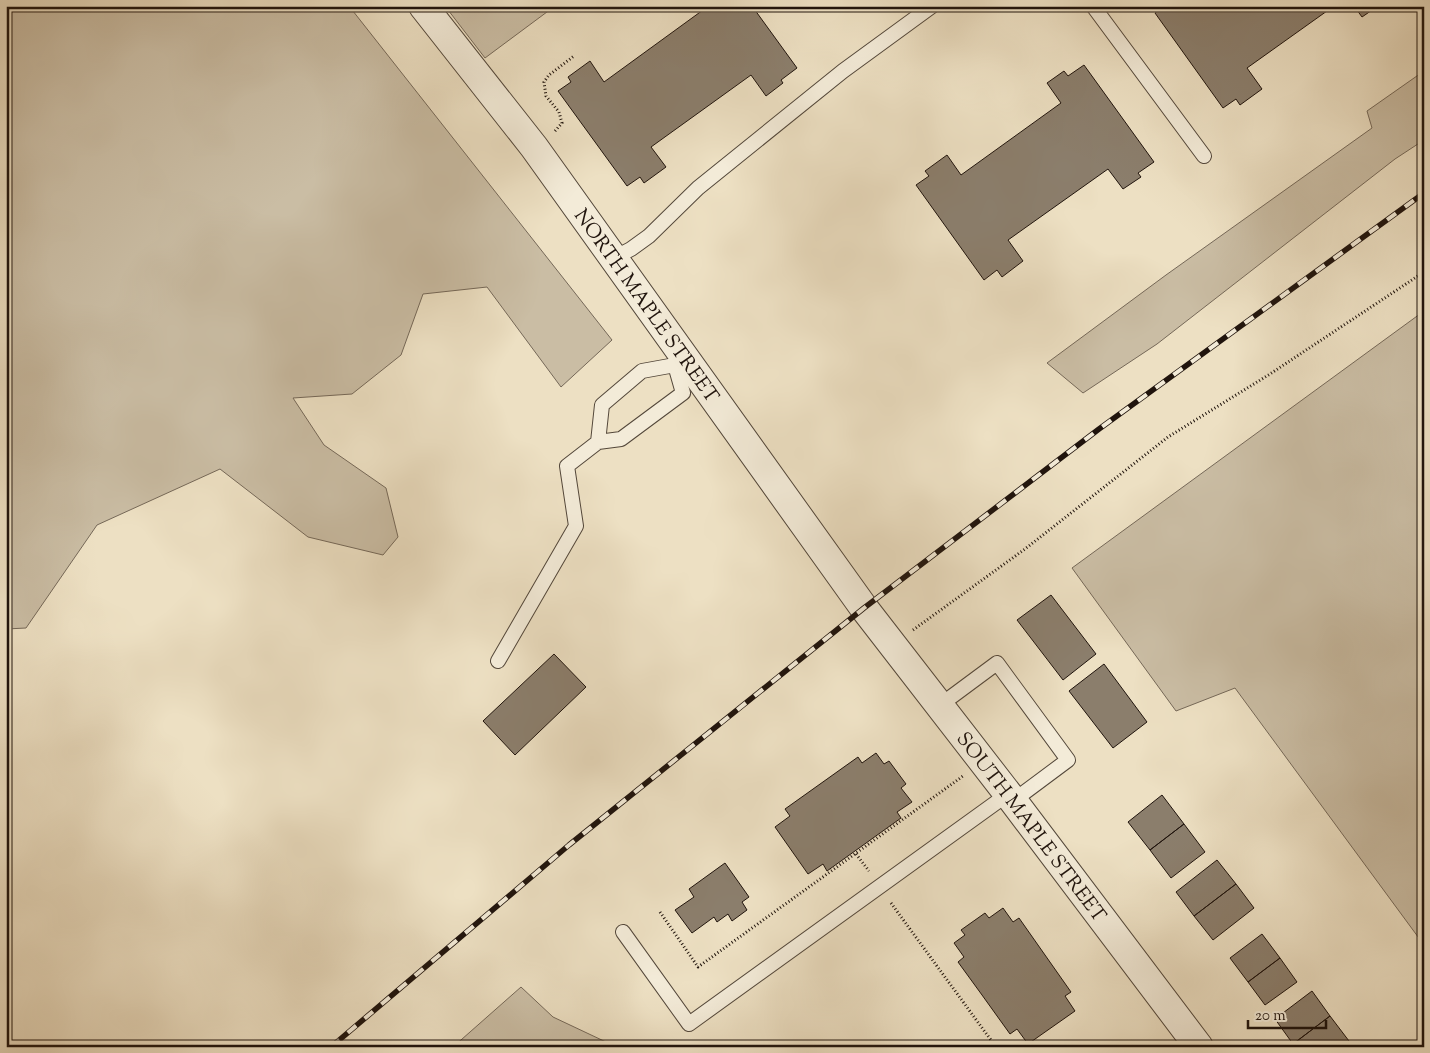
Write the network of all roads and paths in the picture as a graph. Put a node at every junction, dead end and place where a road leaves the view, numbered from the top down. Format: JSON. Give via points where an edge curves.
{"nodes":[{"id":1,"x":423,"y":6,"type":"edge"},
{"id":2,"x":932,"y":6,"type":"edge"},
{"id":3,"x":1093,"y":6,"type":"edge"},
{"id":4,"x":574,"y":56,"type":"dead end"},
{"id":5,"x":553,"y":134,"type":"dead end"},
{"id":6,"x":1204,"y":156,"type":"dead end"},
{"id":7,"x":614,"y":258,"type":"junction"},
{"id":8,"x":1424,"y":272,"type":"edge"},
{"id":9,"x":680,"y":361,"type":"junction"},
{"id":10,"x":598,"y":442,"type":"junction"},
{"id":11,"x":864,"y":608,"type":"joint"},
{"id":12,"x":892,"y":644,"type":"junction"},
{"id":13,"x":498,"y":661,"type":"dead end"},
{"id":14,"x":939,"y":706,"type":"junction"},
{"id":15,"x":963,"y":776,"type":"dead end"},
{"id":16,"x":1011,"y":798,"type":"junction"},
{"id":17,"x":856,"y":854,"type":"junction"},
{"id":18,"x":880,"y":886,"type":"junction"},
{"id":19,"x":660,"y":912,"type":"dead end"},
{"id":20,"x":623,"y":932,"type":"dead end"},
{"id":21,"x":996,"y":1047,"type":"edge"},
{"id":22,"x":1199,"y":1047,"type":"edge"}],
"edges":[{"from":1,"to":7,"type":"street","name":"NORTH MAPLE STREET","via":[[534,147]]},
{"from":2,"to":7,"type":"lane","via":[[843,71],[706,182],[649,236]]},
{"from":3,"to":6,"type":"lane"},
{"from":4,"to":5,"type":"path","via":[[544,82],[546,96],[562,123]]},
{"from":7,"to":9,"type":"street","name":"NORTH MAPLE STREET"},
{"from":8,"to":12,"type":"path","via":[[1168,437],[1026,549]]},
{"from":9,"to":10,"type":"lane","via":[[642,371],[602,404]]},
{"from":9,"to":10,"type":"lane","via":[[683,394],[621,439]]},
{"from":9,"to":11,"type":"street","name":"NORTH MAPLE STREET"},
{"from":10,"to":13,"type":"lane","via":[[567,466],[576,526]]},
{"from":11,"to":12,"type":"street","name":"SOUTH MAPLE STREET"},
{"from":12,"to":14,"type":"street","name":"SOUTH MAPLE STREET"},
{"from":14,"to":16,"type":"street","name":"SOUTH MAPLE STREET"},
{"from":14,"to":16,"type":"lane","via":[[997,663],[1068,760]]},
{"from":15,"to":17,"type":"path"},
{"from":16,"to":18,"type":"lane"},
{"from":16,"to":22,"type":"street","name":"SOUTH MAPLE STREET"},
{"from":17,"to":18,"type":"path"},
{"from":17,"to":19,"type":"path","via":[[698,968]]},
{"from":18,"to":20,"type":"lane","via":[[689,1024]]},
{"from":18,"to":21,"type":"path"}]}
